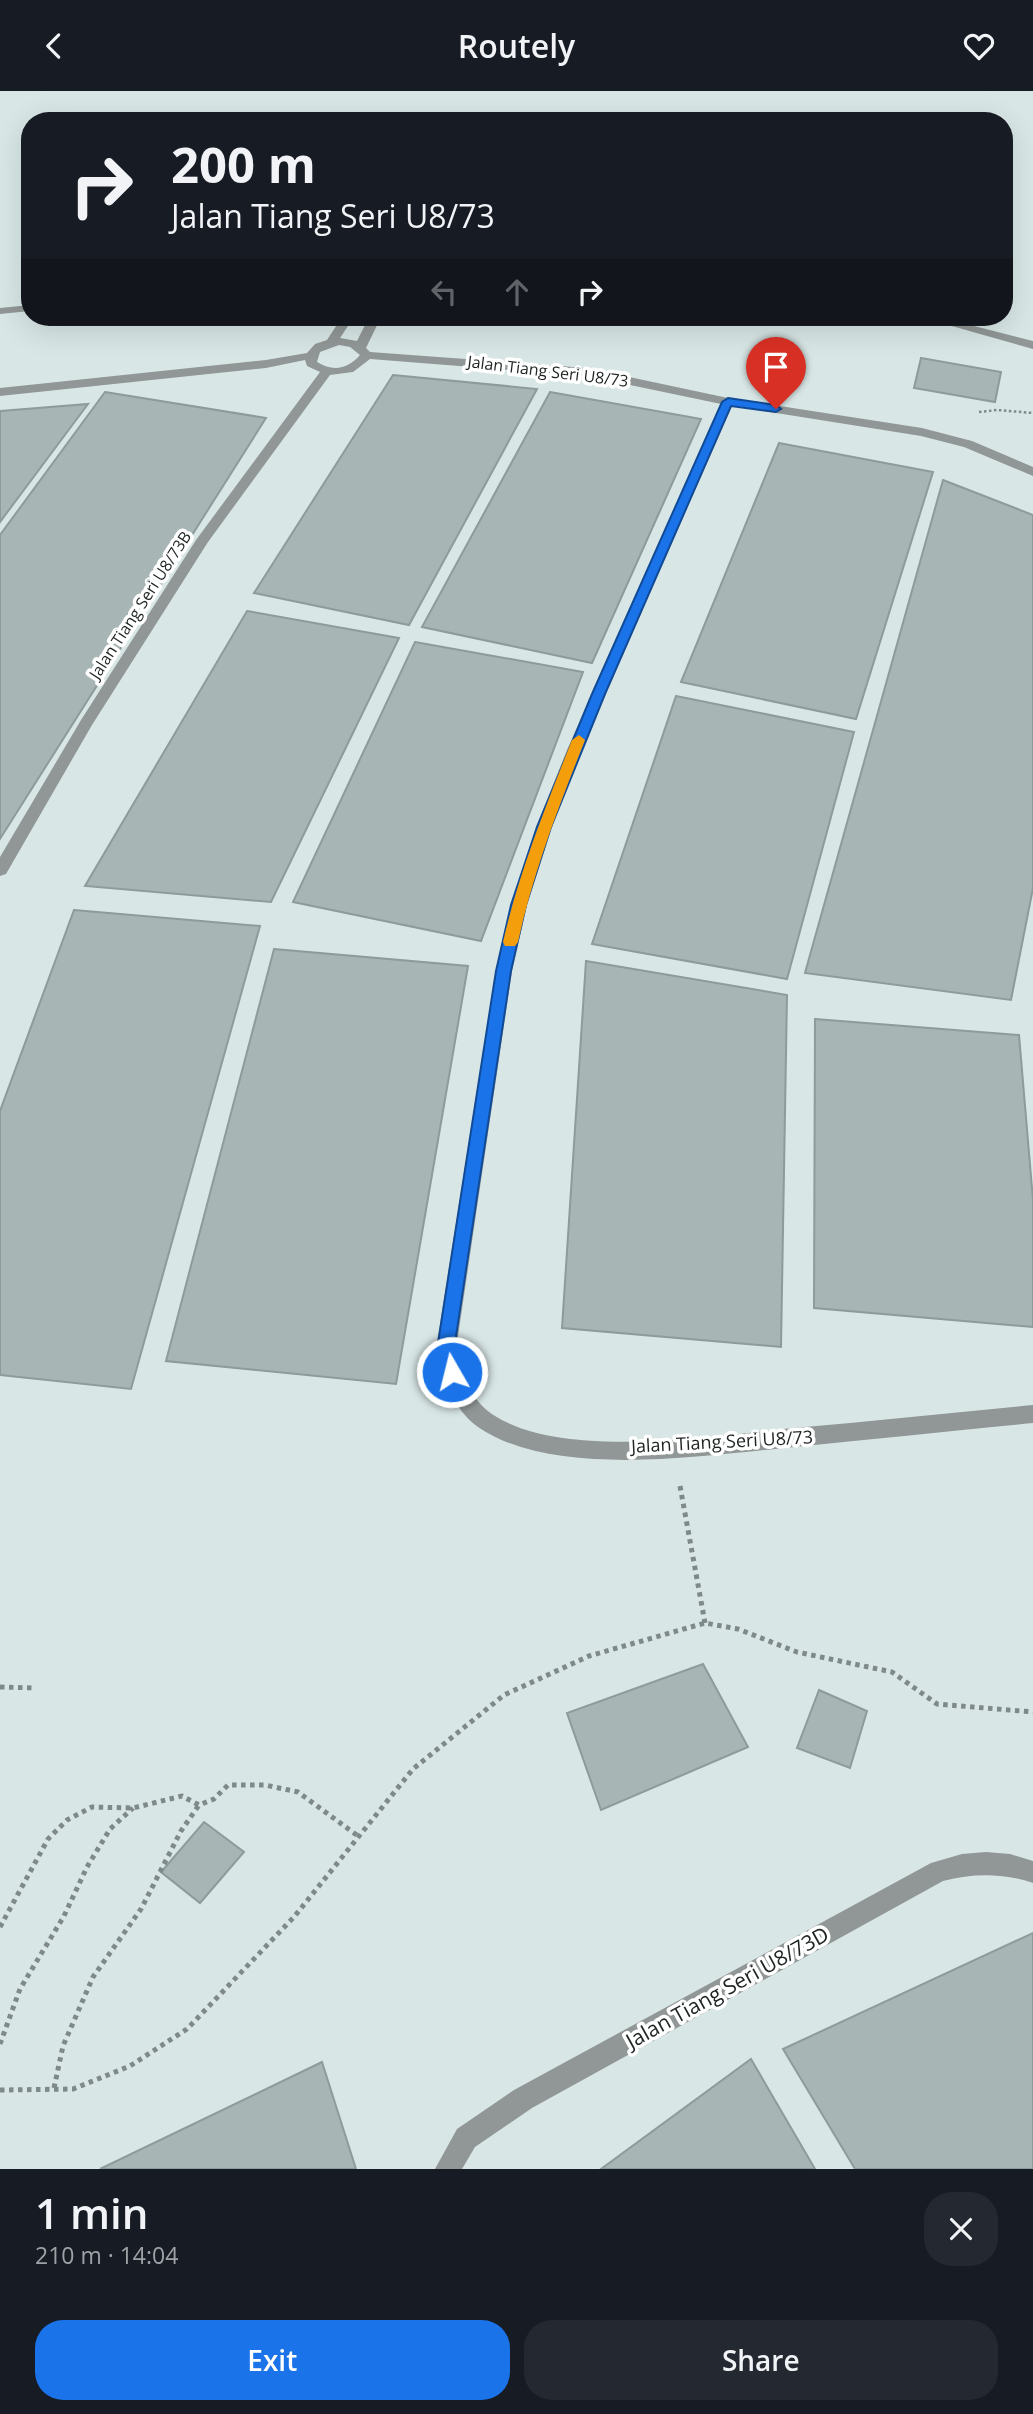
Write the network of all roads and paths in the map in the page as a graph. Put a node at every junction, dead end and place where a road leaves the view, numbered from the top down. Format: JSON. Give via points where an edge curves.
{"nodes":[{"id":1,"x":21,"y":309,"type":"edge"},
{"id":2,"x":0,"y":311,"type":"edge"},
{"id":3,"x":342,"y":326,"type":"edge"},
{"id":4,"x":372,"y":326,"type":"edge"},
{"id":5,"x":960,"y":326,"type":"edge"},
{"id":6,"x":331,"y":342,"type":"junction"},
{"id":7,"x":1033,"y":345,"type":"edge"},
{"id":8,"x":363,"y":351,"type":"junction"},
{"id":9,"x":310,"y":356,"type":"junction"},
{"id":10,"x":327,"y":371,"type":"junction"},
{"id":11,"x":0,"y":392,"type":"edge"},
{"id":12,"x":728,"y":402,"type":"junction"},
{"id":13,"x":1033,"y":472,"type":"edge"},
{"id":14,"x":0,"y":870,"type":"edge"},
{"id":15,"x":1033,"y":1414,"type":"edge"},
{"id":16,"x":673,"y":1448,"type":"junction"},
{"id":17,"x":705,"y":1623,"type":"junction"},
{"id":18,"x":0,"y":1687,"type":"edge"},
{"id":19,"x":36,"y":1688,"type":"dead end"},
{"id":20,"x":1033,"y":1712,"type":"edge"},
{"id":21,"x":199,"y":1805,"type":"junction"},
{"id":22,"x":134,"y":1808,"type":"junction"},
{"id":23,"x":358,"y":1836,"type":"junction"},
{"id":24,"x":1033,"y":1872,"type":"edge"},
{"id":25,"x":0,"y":1927,"type":"edge"},
{"id":26,"x":0,"y":2044,"type":"edge"},
{"id":27,"x":54,"y":2088,"type":"junction"},
{"id":28,"x":0,"y":2089,"type":"edge"},
{"id":29,"x":448,"y":2169,"type":"edge"}],
"edges":[{"from":1,"to":2,"type":"street"},
{"from":3,"to":6,"type":"street"},
{"from":4,"to":8,"type":"street"},
{"from":5,"to":7,"type":"street"},
{"from":6,"to":8,"type":"street","via":[[347,342]]},
{"from":6,"to":9,"type":"street"},
{"from":8,"to":10,"type":"street","via":[[356,367]]},
{"from":8,"to":12,"type":"street","name":"Jalan Tiang Seri U8/73","via":[[587,372]]},
{"from":9,"to":10,"type":"street","via":[[312,363]]},
{"from":9,"to":11,"type":"street"},
{"from":10,"to":14,"type":"street","name":"Jalan Tiang Seri U8/73B","via":[[203,540],[86,723]]},
{"from":12,"to":13,"type":"street","name":"Jalan Tiang Seri U8/73","via":[[922,432]]},
{"from":12,"to":16,"type":"street","name":"Jalan Tiang Seri U8/73","via":[[574,750],[519,905],[503,971],[447,1343],[452,1372],[464,1399],[484,1420],[510,1434],[579,1447]]},
{"from":15,"to":16,"type":"street","name":"Jalan Tiang Seri U8/73"},
{"from":16,"to":17,"type":"path"},
{"from":17,"to":20,"type":"path","via":[[738,1629],[797,1652],[892,1672],[937,1704]]},
{"from":17,"to":23,"type":"path","via":[[589,1655],[504,1695],[413,1769]]},
{"from":18,"to":19,"type":"path"},
{"from":21,"to":22,"type":"path","via":[[182,1796]]},
{"from":21,"to":23,"type":"path","via":[[228,1786],[265,1785],[298,1792]]},
{"from":21,"to":27,"type":"path","via":[[141,1909],[93,1977],[63,2046]]},
{"from":22,"to":25,"type":"path","via":[[92,1807],[67,1820],[48,1839]]},
{"from":22,"to":26,"type":"path","via":[[110,1829],[87,1867],[20,1989]]},
{"from":23,"to":27,"type":"path","via":[[294,1917],[187,2029],[130,2066],[74,2089]]},
{"from":24,"to":29,"type":"street","name":"Jalan Tiang Seri U8/73D","via":[[967,1863],[939,1871],[523,2099],[466,2138]]},
{"from":27,"to":28,"type":"path"}]}
